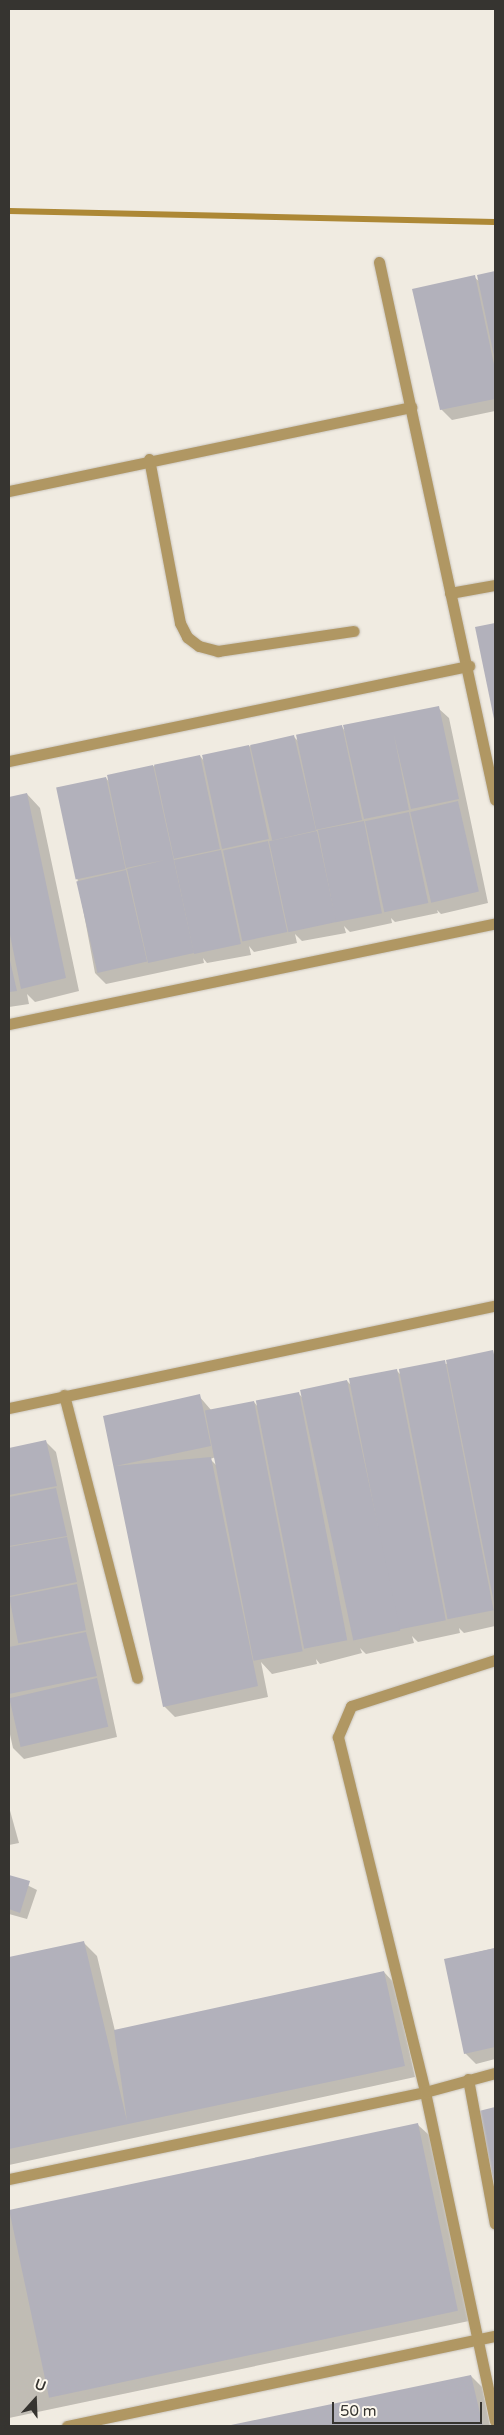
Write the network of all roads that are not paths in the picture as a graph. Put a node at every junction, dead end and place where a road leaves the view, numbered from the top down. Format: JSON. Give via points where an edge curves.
{"nodes":[{"id":1,"x":379,"y":262,"type":"dead end"},
{"id":2,"x":411,"y":407,"type":"junction"},
{"id":3,"x":148,"y":459,"type":"junction"},
{"id":4,"x":9,"y":491,"type":"edge"},
{"id":5,"x":495,"y":584,"type":"edge"},
{"id":6,"x":450,"y":593,"type":"junction"},
{"id":7,"x":354,"y":631,"type":"dead end"},
{"id":8,"x":469,"y":666,"type":"junction"},
{"id":9,"x":9,"y":761,"type":"edge"},
{"id":10,"x":495,"y":800,"type":"edge"},
{"id":11,"x":495,"y":923,"type":"edge"},
{"id":12,"x":9,"y":1024,"type":"edge"},
{"id":13,"x":495,"y":1306,"type":"edge"},
{"id":14,"x":64,"y":1395,"type":"junction"},
{"id":15,"x":9,"y":1408,"type":"edge"},
{"id":16,"x":495,"y":1660,"type":"edge"},
{"id":17,"x":137,"y":1678,"type":"dead end"},
{"id":18,"x":495,"y":2073,"type":"edge"},
{"id":19,"x":468,"y":2079,"type":"junction"},
{"id":20,"x":426,"y":2092,"type":"junction"},
{"id":21,"x":9,"y":2179,"type":"edge"},
{"id":22,"x":495,"y":2224,"type":"edge"},
{"id":23,"x":495,"y":2336,"type":"edge"},
{"id":24,"x":476,"y":2340,"type":"junction"},
{"id":25,"x":495,"y":2421,"type":"edge"},
{"id":26,"x":67,"y":2426,"type":"edge"}],
"edges":[{"from":1,"to":2,"type":"lane"},
{"from":2,"to":3,"type":"lane"},
{"from":2,"to":6,"type":"lane"},
{"from":3,"to":4,"type":"lane"},
{"from":3,"to":7,"type":"lane","via":[[180,623],[187,637],[198,646],[218,651]]},
{"from":5,"to":6,"type":"lane"},
{"from":6,"to":8,"type":"lane"},
{"from":8,"to":9,"type":"lane"},
{"from":8,"to":10,"type":"lane"},
{"from":11,"to":12,"type":"lane"},
{"from":13,"to":14,"type":"lane"},
{"from":14,"to":15,"type":"lane"},
{"from":14,"to":17,"type":"lane"},
{"from":16,"to":20,"type":"lane","via":[[351,1706],[338,1737]]},
{"from":18,"to":19,"type":"lane"},
{"from":19,"to":20,"type":"lane"},
{"from":19,"to":22,"type":"lane"},
{"from":20,"to":21,"type":"lane"},
{"from":20,"to":24,"type":"lane"},
{"from":23,"to":24,"type":"lane"},
{"from":24,"to":25,"type":"lane"},
{"from":24,"to":26,"type":"lane"}]}
